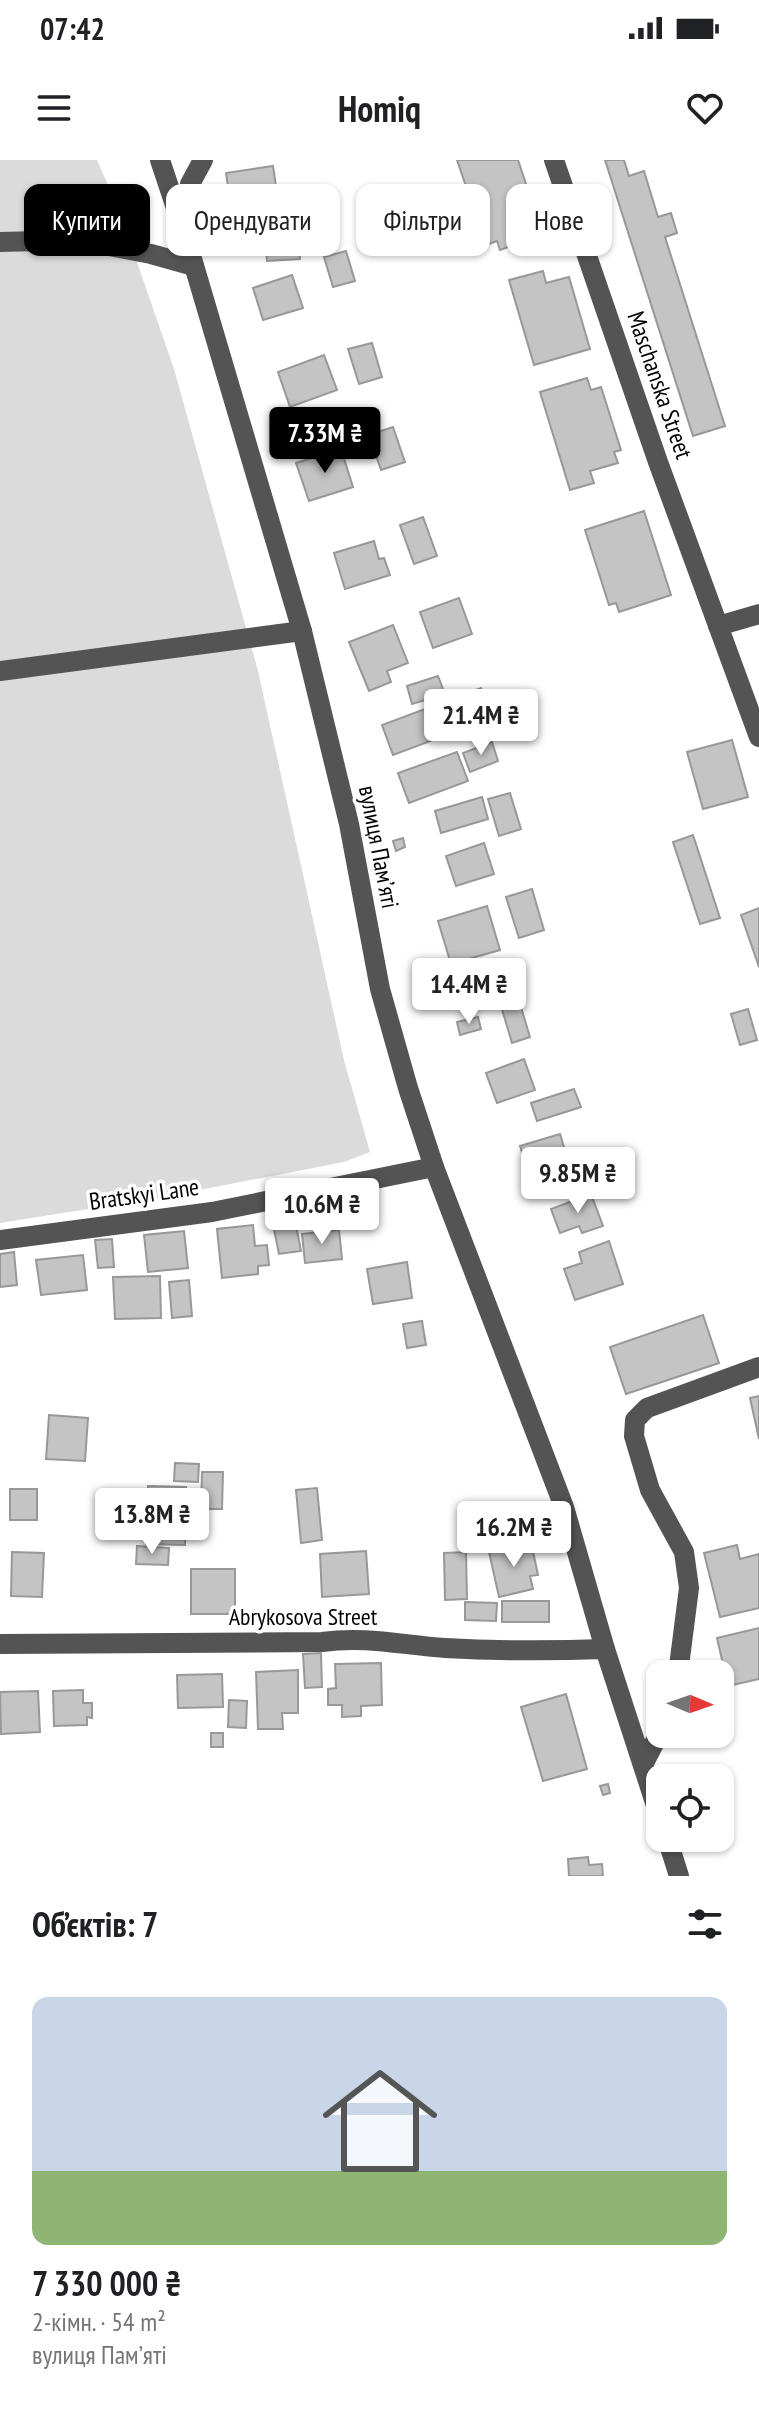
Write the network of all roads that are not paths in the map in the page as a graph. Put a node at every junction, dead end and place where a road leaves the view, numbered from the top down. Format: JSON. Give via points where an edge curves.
{"nodes":[{"id":1,"x":160,"y":160,"type":"edge"},
{"id":2,"x":203,"y":160,"type":"edge"},
{"id":3,"x":554,"y":160,"type":"edge"},
{"id":4,"x":168,"y":184,"type":"edge"},
{"id":5,"x":190,"y":184,"type":"edge"},
{"id":6,"x":0,"y":242,"type":"edge"},
{"id":7,"x":191,"y":256,"type":"edge"},
{"id":8,"x":194,"y":266,"type":"junction"},
{"id":9,"x":759,"y":614,"type":"edge"},
{"id":10,"x":718,"y":626,"type":"junction"},
{"id":11,"x":302,"y":631,"type":"junction"},
{"id":12,"x":0,"y":671,"type":"edge"},
{"id":13,"x":759,"y":737,"type":"edge"},
{"id":14,"x":434,"y":1167,"type":"junction"},
{"id":15,"x":0,"y":1240,"type":"edge"},
{"id":16,"x":749,"y":1371,"type":"edge"},
{"id":17,"x":0,"y":1644,"type":"edge"},
{"id":18,"x":605,"y":1649,"type":"junction"},
{"id":19,"x":680,"y":1660,"type":"edge"},
{"id":20,"x":652,"y":1748,"type":"edge"},
{"id":21,"x":643,"y":1765,"type":"junction"},
{"id":22,"x":646,"y":1774,"type":"edge"},
{"id":23,"x":671,"y":1852,"type":"edge"},
{"id":24,"x":679,"y":1876,"type":"edge"}],
"edges":[{"from":1,"to":4,"type":"street","name":"вулиця Памʼяті"},
{"from":2,"to":5,"type":"street"},
{"from":3,"to":10,"type":"street","name":"Maschanska Street"},
{"from":6,"to":8,"type":"street","via":[[78,240]]},
{"from":7,"to":8,"type":"street","name":"вулиця Памʼяті"},
{"from":8,"to":11,"type":"street","name":"вулиця Памʼяті"},
{"from":9,"to":10,"type":"street"},
{"from":10,"to":13,"type":"street","name":"Maschanska Street"},
{"from":11,"to":12,"type":"street"},
{"from":11,"to":14,"type":"street","name":"вулиця Памʼяті","via":[[349,824],[380,989]]},
{"from":14,"to":15,"type":"street","name":"Bratskyi Lane","via":[[212,1212]]},
{"from":14,"to":18,"type":"street","name":"вулиця Памʼяті","via":[[564,1507]]},
{"from":16,"to":19,"type":"street","via":[[647,1408],[635,1420],[634,1436],[650,1490],[684,1552],[689,1588]]},
{"from":17,"to":18,"type":"street","name":"Abrykosova Street","via":[[354,1638],[509,1652]]},
{"from":18,"to":21,"type":"street","name":"вулиця Памʼяті"},
{"from":20,"to":21,"type":"street"},
{"from":21,"to":22,"type":"street","name":"вулиця Памʼяті"},
{"from":23,"to":24,"type":"street"}]}
